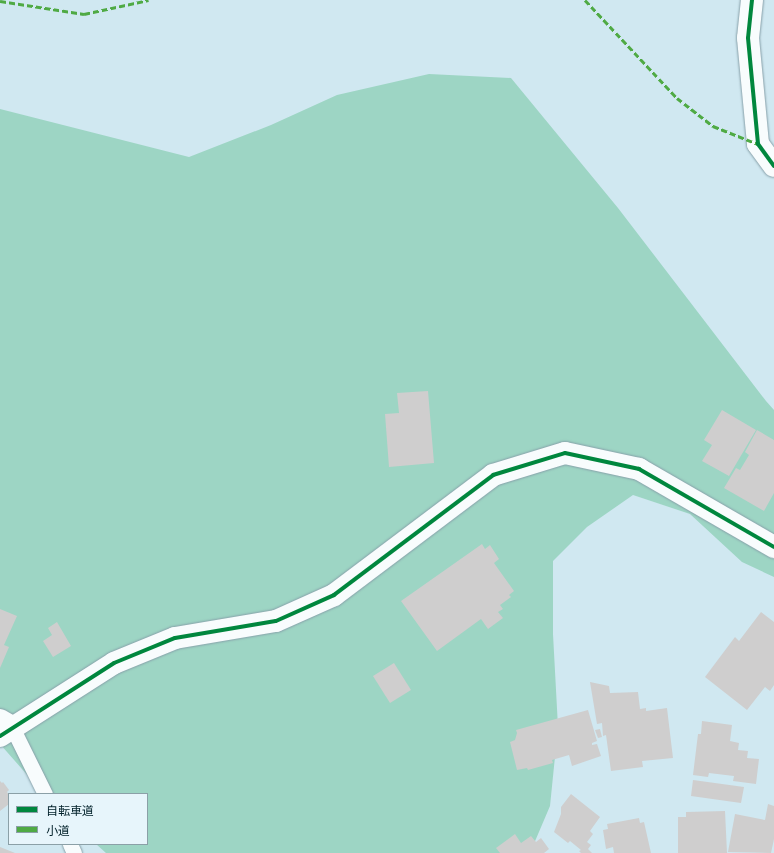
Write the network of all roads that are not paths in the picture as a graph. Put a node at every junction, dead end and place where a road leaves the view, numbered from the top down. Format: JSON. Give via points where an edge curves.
{"nodes":[{"id":1,"x":752,"y":0,"type":"edge"},
{"id":2,"x":774,"y":166,"type":"edge"},
{"id":3,"x":774,"y":546,"type":"edge"},
{"id":4,"x":4,"y":728,"type":"edge"},
{"id":5,"x":44,"y":793,"type":"edge"}],
"edges":[{"from":1,"to":2,"type":"street","via":[[748,38],[758,144]]},
{"from":3,"to":4,"type":"street","via":[[639,469],[565,453],[493,475],[334,595],[276,621],[175,638],[114,663]]},
{"from":4,"to":5,"type":"lane"}]}
